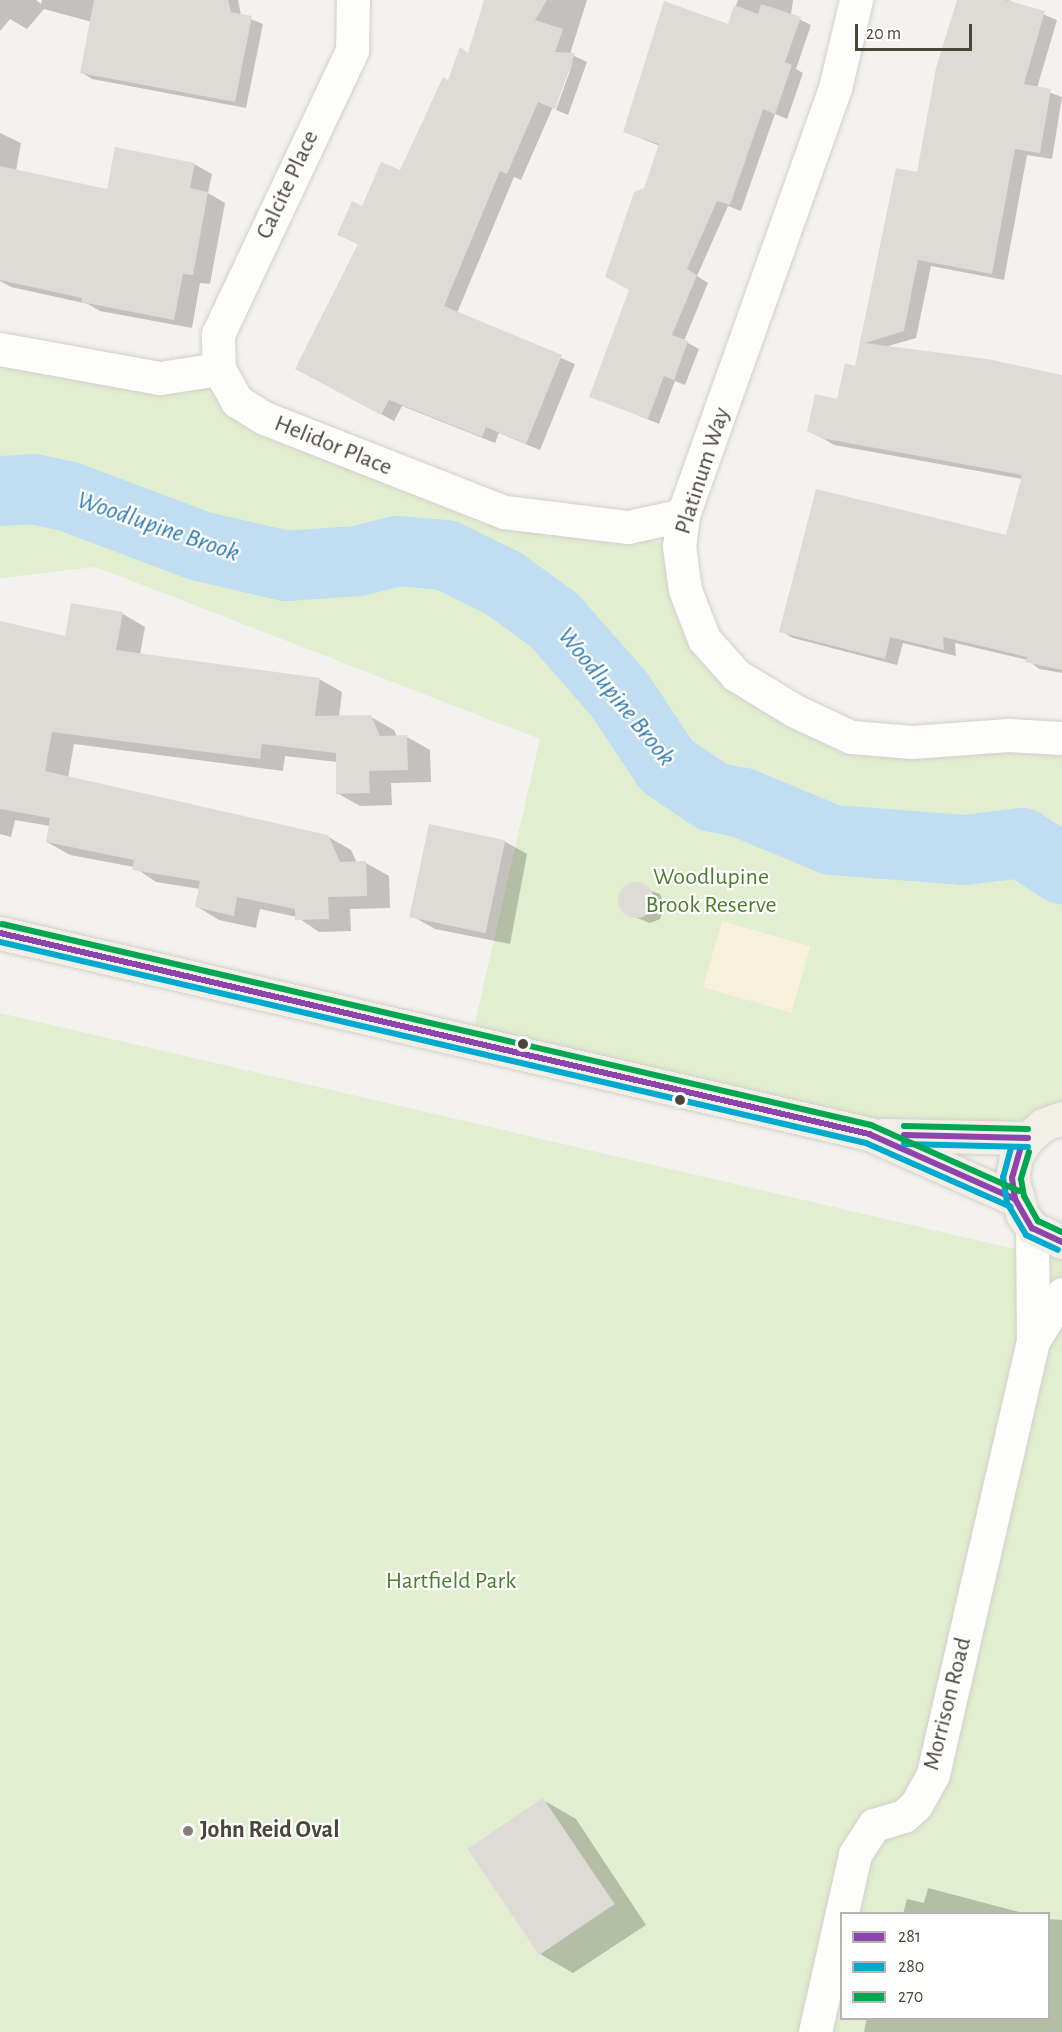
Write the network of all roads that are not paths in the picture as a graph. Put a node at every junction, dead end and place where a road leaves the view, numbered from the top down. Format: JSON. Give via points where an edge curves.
{"nodes":[{"id":1,"x":353,"y":0,"type":"edge"},
{"id":2,"x":856,"y":0,"type":"edge"},
{"id":3,"x":0,"y":349,"type":"edge"},
{"id":4,"x":219,"y":369,"type":"junction"},
{"id":5,"x":681,"y":531,"type":"junction"},
{"id":6,"x":1062,"y":738,"type":"edge"},
{"id":7,"x":0,"y":933,"type":"edge"},
{"id":8,"x":1062,"y":1118,"type":"edge"},
{"id":9,"x":869,"y":1134,"type":"junction"},
{"id":10,"x":1028,"y":1138,"type":"junction"},
{"id":11,"x":1015,"y":1199,"type":"junction"},
{"id":12,"x":1032,"y":1228,"type":"junction"},
{"id":13,"x":1062,"y":1242,"type":"edge"},
{"id":14,"x":1062,"y":1294,"type":"edge"},
{"id":15,"x":1033,"y":1341,"type":"junction"},
{"id":16,"x":841,"y":1912,"type":"edge"},
{"id":17,"x":840,"y":1917,"type":"edge"},
{"id":18,"x":815,"y":2032,"type":"edge"}],
"edges":[{"from":1,"to":4,"type":"street","name":"Calcite Place","via":[[352,50],[218,334]]},
{"from":2,"to":5,"type":"street","name":"Platinum Way","via":[[836,88]]},
{"from":3,"to":4,"type":"street","via":[[159,378]]},
{"from":4,"to":5,"type":"street","name":"Helidor Place","via":[[237,401],[264,418],[504,512]]},
{"from":5,"to":6,"type":"street","name":"Platinum Way","via":[[685,590],[704,639],[736,675],[795,711],[851,737],[912,742],[1008,735]]},
{"from":7,"to":9,"type":"main road"},
{"from":8,"to":10,"type":"main road","via":[[1043,1125]]},
{"from":9,"to":10,"type":"main road"},
{"from":9,"to":11,"type":"main road"},
{"from":10,"to":11,"type":"main road","via":[[1016,1156],[1012,1178]]},
{"from":11,"to":12,"type":"main road"},
{"from":12,"to":13,"type":"main road"},
{"from":12,"to":15,"type":"street","name":"Morrison Road"},
{"from":14,"to":15,"type":"street","name":"Morrison Road"},
{"from":15,"to":16,"type":"street","name":"Morrison Road","via":[[933,1774],[916,1805],[904,1816],[874,1825],[862,1838]]},
{"from":17,"to":18,"type":"street","name":"Morrison Road"}]}
